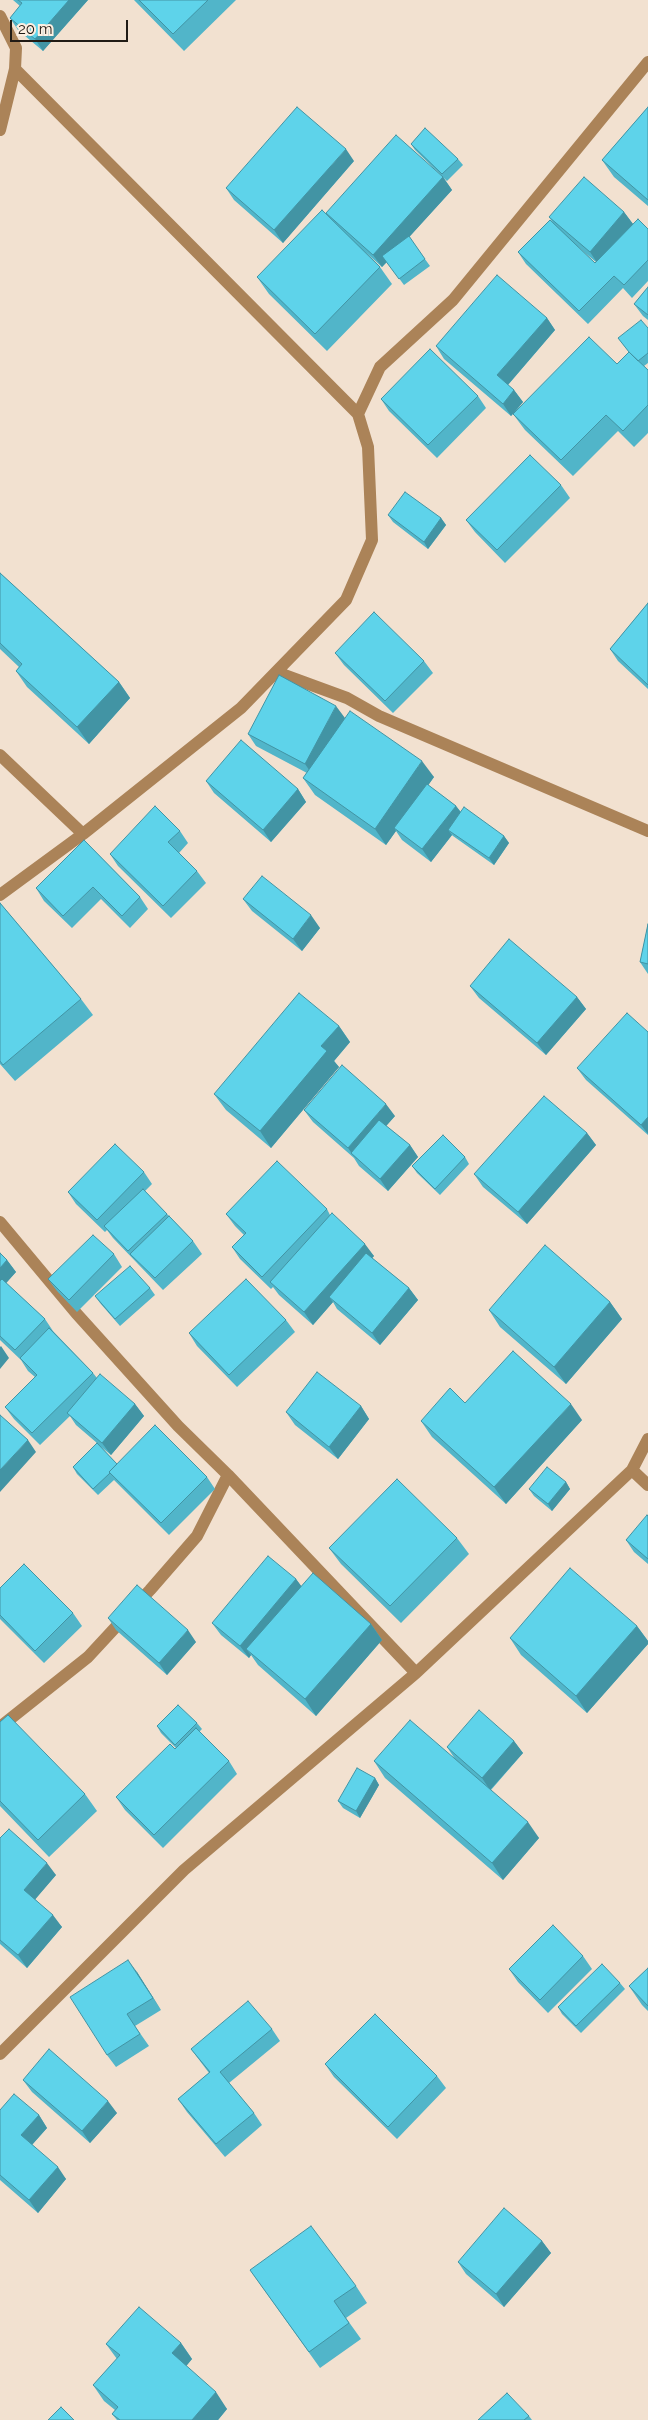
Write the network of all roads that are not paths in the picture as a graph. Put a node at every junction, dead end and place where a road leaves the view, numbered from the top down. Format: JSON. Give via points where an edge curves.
{"nodes":[{"id":1,"x":0,"y":16,"type":"edge"},
{"id":2,"x":648,"y":62,"type":"edge"},
{"id":3,"x":15,"y":69,"type":"junction"},
{"id":4,"x":0,"y":130,"type":"edge"},
{"id":5,"x":358,"y":414,"type":"junction"},
{"id":6,"x":276,"y":672,"type":"junction"},
{"id":7,"x":0,"y":756,"type":"edge"},
{"id":8,"x":648,"y":832,"type":"edge"},
{"id":9,"x":83,"y":834,"type":"junction"},
{"id":10,"x":0,"y":895,"type":"edge"},
{"id":11,"x":0,"y":1222,"type":"edge"},
{"id":12,"x":648,"y":1439,"type":"edge"},
{"id":13,"x":632,"y":1470,"type":"junction"},
{"id":14,"x":228,"y":1475,"type":"junction"},
{"id":15,"x":648,"y":1485,"type":"edge"},
{"id":16,"x":416,"y":1673,"type":"junction"},
{"id":17,"x":0,"y":1727,"type":"edge"},
{"id":18,"x":0,"y":2054,"type":"edge"}],
"edges":[{"from":1,"to":3,"type":"street","via":[[16,48]]},
{"from":2,"to":5,"type":"street","via":[[453,300],[380,368]]},
{"from":3,"to":4,"type":"street"},
{"from":3,"to":5,"type":"street"},
{"from":5,"to":6,"type":"street","via":[[368,447],[372,540],[346,600]]},
{"from":6,"to":8,"type":"street","via":[[347,698],[379,716]]},
{"from":6,"to":9,"type":"street","via":[[241,708]]},
{"from":7,"to":9,"type":"street"},
{"from":9,"to":10,"type":"street"},
{"from":11,"to":14,"type":"street","via":[[139,1384]]},
{"from":12,"to":13,"type":"street"},
{"from":13,"to":15,"type":"street"},
{"from":13,"to":16,"type":"street"},
{"from":14,"to":16,"type":"street"},
{"from":14,"to":17,"type":"street","via":[[197,1536],[150,1590],[88,1657]]},
{"from":16,"to":18,"type":"street","via":[[184,1870]]}]}
